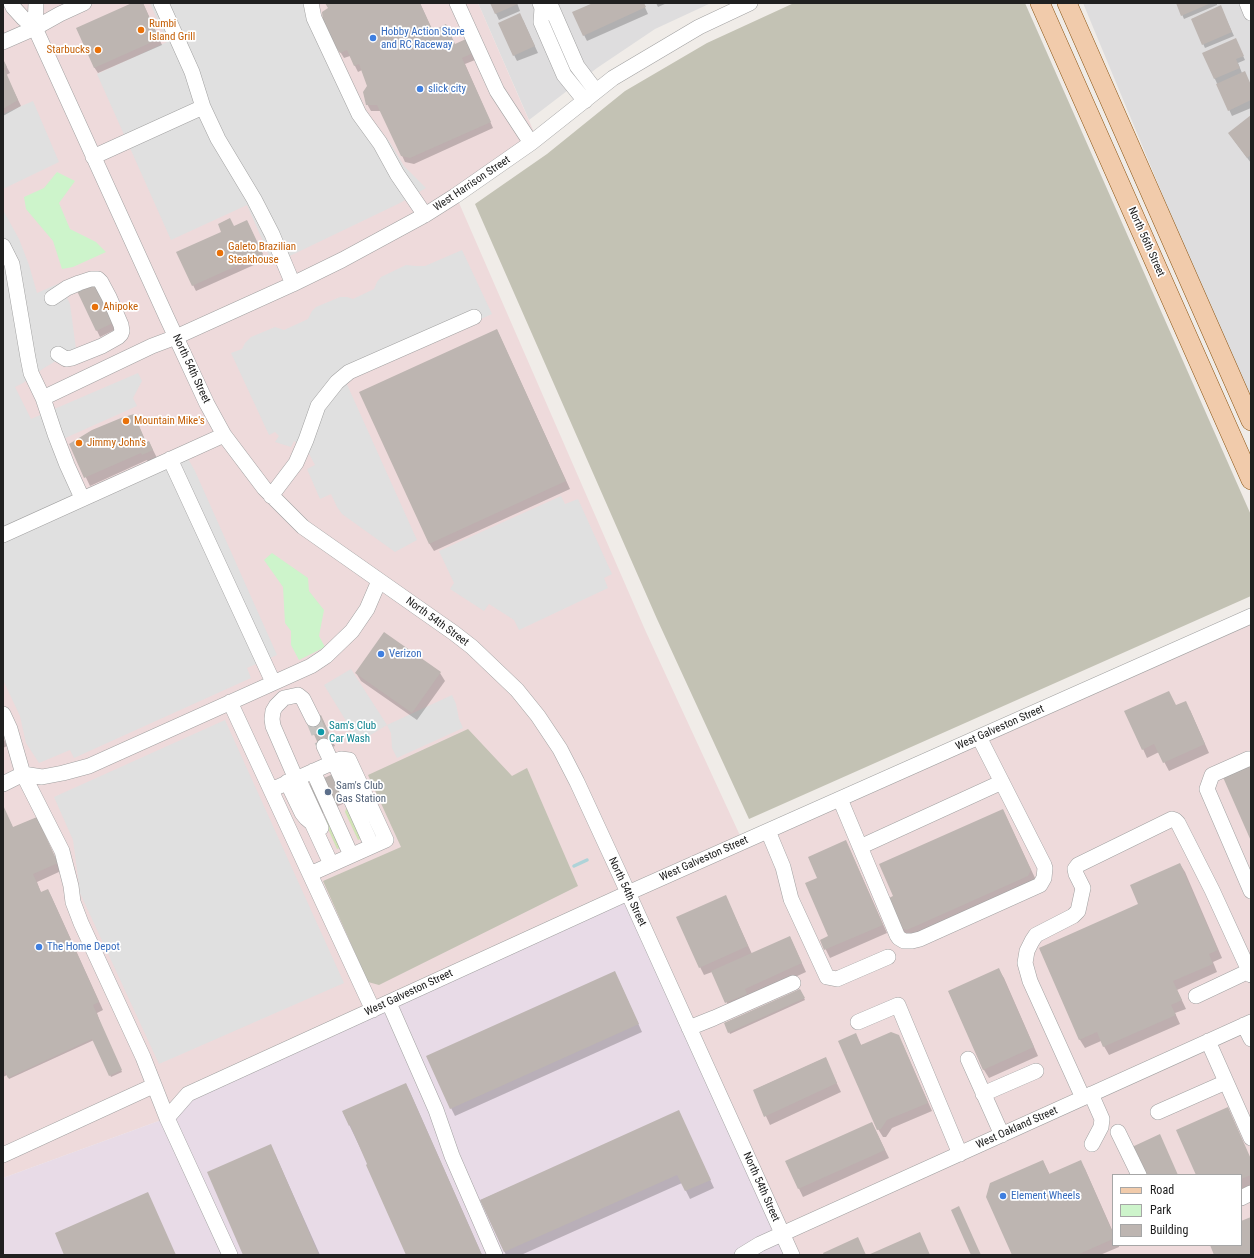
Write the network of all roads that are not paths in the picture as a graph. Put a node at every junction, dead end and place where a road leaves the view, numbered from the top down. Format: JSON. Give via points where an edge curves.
{"nodes":[{"id":1,"x":11,"y":3,"type":"edge"},
{"id":2,"x":36,"y":3,"type":"edge"},
{"id":3,"x":84,"y":3,"type":"edge"},
{"id":4,"x":161,"y":3,"type":"edge"},
{"id":5,"x":311,"y":3,"type":"edge"},
{"id":6,"x":457,"y":3,"type":"edge"},
{"id":7,"x":750,"y":3,"type":"edge"},
{"id":8,"x":1040,"y":3,"type":"edge"},
{"id":9,"x":1067,"y":3,"type":"edge"},
{"id":10,"x":1247,"y":3,"type":"edge"},
{"id":11,"x":546,"y":5,"type":"edge"},
{"id":12,"x":1251,"y":13,"type":"edge"},
{"id":13,"x":35,"y":28,"type":"junction"},
{"id":14,"x":3,"y":42,"type":"edge"},
{"id":15,"x":590,"y":96,"type":"junction"},
{"id":16,"x":203,"y":107,"type":"junction"},
{"id":17,"x":531,"y":143,"type":"junction"},
{"id":18,"x":94,"y":158,"type":"junction"},
{"id":19,"x":425,"y":215,"type":"junction"},
{"id":20,"x":3,"y":246,"type":"edge"},
{"id":21,"x":293,"y":284,"type":"junction"},
{"id":22,"x":52,"y":298,"type":"dead end"},
{"id":23,"x":474,"y":318,"type":"dead end"},
{"id":24,"x":176,"y":337,"type":"junction"},
{"id":25,"x":58,"y":354,"type":"dead end"},
{"id":26,"x":43,"y":398,"type":"junction"},
{"id":27,"x":1251,"y":421,"type":"edge"},
{"id":28,"x":224,"y":435,"type":"junction"},
{"id":29,"x":170,"y":459,"type":"junction"},
{"id":30,"x":1251,"y":480,"type":"edge"},
{"id":31,"x":271,"y":496,"type":"junction"},
{"id":32,"x":82,"y":498,"type":"junction"},
{"id":33,"x":3,"y":535,"type":"edge"},
{"id":34,"x":379,"y":580,"type":"junction"},
{"id":35,"x":1251,"y":616,"type":"edge"},
{"id":36,"x":273,"y":682,"type":"junction"},
{"id":37,"x":230,"y":702,"type":"junction"},
{"id":38,"x":3,"y":714,"type":"edge"},
{"id":39,"x":312,"y":719,"type":"tunnel mouth"},
{"id":40,"x":980,"y":737,"type":"junction"},
{"id":41,"x":324,"y":746,"type":"tunnel mouth"},
{"id":42,"x":1251,"y":759,"type":"edge"},
{"id":43,"x":328,"y":764,"type":"junction"},
{"id":44,"x":23,"y":774,"type":"junction"},
{"id":45,"x":294,"y":780,"type":"junction"},
{"id":46,"x":1002,"y":782,"type":"junction"},
{"id":47,"x":3,"y":784,"type":"edge"},
{"id":48,"x":271,"y":790,"type":"junction"},
{"id":49,"x":840,"y":799,"type":"junction"},
{"id":50,"x":768,"y":831,"type":"junction"},
{"id":51,"x":860,"y":848,"type":"junction"},
{"id":52,"x":365,"y":849,"type":"junction"},
{"id":53,"x":334,"y":863,"type":"junction"},
{"id":54,"x":310,"y":874,"type":"junction"},
{"id":55,"x":1251,"y":891,"type":"edge"},
{"id":56,"x":628,"y":893,"type":"junction"},
{"id":57,"x":888,"y":956,"type":"dead end"},
{"id":58,"x":1250,"y":973,"type":"edge"},
{"id":59,"x":793,"y":983,"type":"dead end"},
{"id":60,"x":1196,"y":996,"type":"dead end"},
{"id":61,"x":389,"y":1003,"type":"junction"},
{"id":62,"x":373,"y":1010,"type":"junction"},
{"id":63,"x":858,"y":1022,"type":"dead end"},
{"id":64,"x":1247,"y":1023,"type":"edge"},
{"id":65,"x":689,"y":1028,"type":"junction"},
{"id":66,"x":1251,"y":1039,"type":"edge"},
{"id":67,"x":1208,"y":1041,"type":"junction"},
{"id":68,"x":968,"y":1059,"type":"dead end"},
{"id":69,"x":1036,"y":1071,"type":"dead end"},
{"id":70,"x":1226,"y":1082,"type":"junction"},
{"id":71,"x":154,"y":1086,"type":"junction"},
{"id":72,"x":983,"y":1094,"type":"junction"},
{"id":73,"x":1087,"y":1096,"type":"junction"},
{"id":74,"x":1158,"y":1112,"type":"dead end"},
{"id":75,"x":167,"y":1118,"type":"junction"},
{"id":76,"x":1118,"y":1132,"type":"dead end"},
{"id":77,"x":1002,"y":1135,"type":"junction"},
{"id":78,"x":1251,"y":1138,"type":"edge"},
{"id":79,"x":1092,"y":1144,"type":"dead end"},
{"id":80,"x":960,"y":1154,"type":"junction"},
{"id":81,"x":3,"y":1155,"type":"edge"},
{"id":82,"x":1139,"y":1174,"type":"edge"},
{"id":83,"x":782,"y":1234,"type":"junction"},
{"id":84,"x":230,"y":1255,"type":"edge"},
{"id":85,"x":495,"y":1255,"type":"edge"},
{"id":86,"x":742,"y":1255,"type":"edge"},
{"id":87,"x":792,"y":1255,"type":"edge"}],
"edges":[{"from":1,"to":13,"type":"street","name":"North 54th Street"},
{"from":2,"to":13,"type":"street","name":"North 54th Street"},
{"from":3,"to":13,"type":"street"},
{"from":4,"to":16,"type":"street","via":[[192,72]]},
{"from":5,"to":19,"type":"street","via":[[314,18],[359,114]]},
{"from":6,"to":17,"type":"street","via":[[497,91]]},
{"from":7,"to":15,"type":"street","name":"West Harrison Street","via":[[699,27],[613,78]]},
{"from":8,"to":30,"type":"main road","name":"North 56th Street"},
{"from":9,"to":27,"type":"main road"},
{"from":10,"to":12,"type":"street"},
{"from":11,"to":15,"type":"street","via":[[540,22],[564,75]]},
{"from":13,"to":14,"type":"street"},
{"from":13,"to":18,"type":"street","name":"North 54th Street"},
{"from":15,"to":17,"type":"street","name":"West Harrison Street"},
{"from":16,"to":18,"type":"street"},
{"from":16,"to":21,"type":"street","via":[[218,139],[272,234]]},
{"from":17,"to":19,"type":"street","name":"West Harrison Street"},
{"from":18,"to":24,"type":"street","name":"North 54th Street"},
{"from":19,"to":21,"type":"street","name":"West Harrison Street"},
{"from":20,"to":26,"type":"street","via":[[12,264],[31,373]]},
{"from":21,"to":24,"type":"street","name":"West Harrison Street"},
{"from":22,"to":25,"type":"street","via":[[79,283],[98,279],[109,297],[122,331],[118,337],[102,346],[72,358],[66,359]]},
{"from":23,"to":31,"type":"street","via":[[349,372],[336,382],[318,406],[296,463]]},
{"from":24,"to":26,"type":"street","name":"West Harrison Street"},
{"from":24,"to":28,"type":"street","name":"North 54th Street"},
{"from":26,"to":32,"type":"street","via":[[54,434]]},
{"from":28,"to":29,"type":"street"},
{"from":28,"to":31,"type":"street","name":"North 54th Street"},
{"from":29,"to":32,"type":"street"},
{"from":29,"to":36,"type":"street"},
{"from":31,"to":34,"type":"street","name":"North 54th Street","via":[[303,527]]},
{"from":32,"to":33,"type":"street"},
{"from":34,"to":36,"type":"street","via":[[368,609],[352,631],[326,656]]},
{"from":34,"to":56,"type":"street","name":"North 54th Street","via":[[472,647],[517,690],[538,716],[560,749]]},
{"from":35,"to":40,"type":"street","name":"West Galveston Street"},
{"from":36,"to":37,"type":"street"},
{"from":37,"to":44,"type":"street","via":[[89,766],[64,774]]},
{"from":37,"to":48,"type":"street"},
{"from":38,"to":44,"type":"street"},
{"from":39,"to":45,"type":"street","via":[[303,699],[298,695],[284,698],[273,711],[273,726]]},
{"from":40,"to":46,"type":"street"},
{"from":40,"to":49,"type":"street","name":"West Galveston Street"},
{"from":41,"to":43,"type":"street"},
{"from":42,"to":55,"type":"street","via":[[1212,775],[1207,788]]},
{"from":43,"to":45,"type":"street"},
{"from":43,"to":52,"type":"street"},
{"from":43,"to":52,"type":"street","via":[[350,760],[386,840]]},
{"from":44,"to":47,"type":"street"},
{"from":44,"to":71,"type":"street","via":[[62,851],[73,902],[81,923]]},
{"from":45,"to":48,"type":"street"},
{"from":45,"to":53,"type":"street"},
{"from":46,"to":51,"type":"street"},
{"from":46,"to":51,"type":"street","via":[[1045,868],[1040,885],[920,939],[904,941],[897,935]]},
{"from":48,"to":54,"type":"street"},
{"from":49,"to":50,"type":"street","name":"West Galveston Street"},
{"from":49,"to":51,"type":"street"},
{"from":50,"to":56,"type":"street","name":"West Galveston Street"},
{"from":50,"to":57,"type":"street","via":[[783,867],[791,898],[827,977],[838,979]]},
{"from":52,"to":53,"type":"street"},
{"from":53,"to":54,"type":"street"},
{"from":54,"to":62,"type":"street"},
{"from":56,"to":61,"type":"street","name":"West Galveston Street"},
{"from":56,"to":65,"type":"street","name":"North 54th Street"},
{"from":58,"to":60,"type":"street"},
{"from":58,"to":73,"type":"street","via":[[1212,890],[1175,820],[1172,819],[1078,865],[1075,869],[1076,874],[1083,888],[1078,911],[1036,935],[1027,951],[1025,963],[1030,981]]},
{"from":59,"to":65,"type":"street"},
{"from":61,"to":62,"type":"street","name":"West Galveston Street"},
{"from":61,"to":85,"type":"street"},
{"from":62,"to":75,"type":"street","name":"West Galveston Street","via":[[188,1094]]},
{"from":63,"to":80,"type":"street","via":[[898,1005]]},
{"from":64,"to":66,"type":"street"},
{"from":64,"to":67,"type":"street","name":"West Oakland Street"},
{"from":65,"to":83,"type":"street","name":"North 54th Street"},
{"from":67,"to":70,"type":"street"},
{"from":67,"to":73,"type":"street","name":"West Oakland Street"},
{"from":68,"to":72,"type":"street"},
{"from":69,"to":72,"type":"street"},
{"from":70,"to":74,"type":"street"},
{"from":70,"to":78,"type":"street"},
{"from":71,"to":75,"type":"street"},
{"from":71,"to":81,"type":"street"},
{"from":72,"to":77,"type":"street"},
{"from":73,"to":77,"type":"street","name":"West Oakland Street"},
{"from":73,"to":79,"type":"street","via":[[1102,1119],[1101,1127]]},
{"from":75,"to":84,"type":"street"},
{"from":76,"to":82,"type":"street"},
{"from":77,"to":80,"type":"street","name":"West Oakland Street"},
{"from":80,"to":83,"type":"street","name":"West Oakland Street"},
{"from":83,"to":86,"type":"street","name":"West Oakland Street"},
{"from":83,"to":87,"type":"street","name":"North 54th Street"}]}
